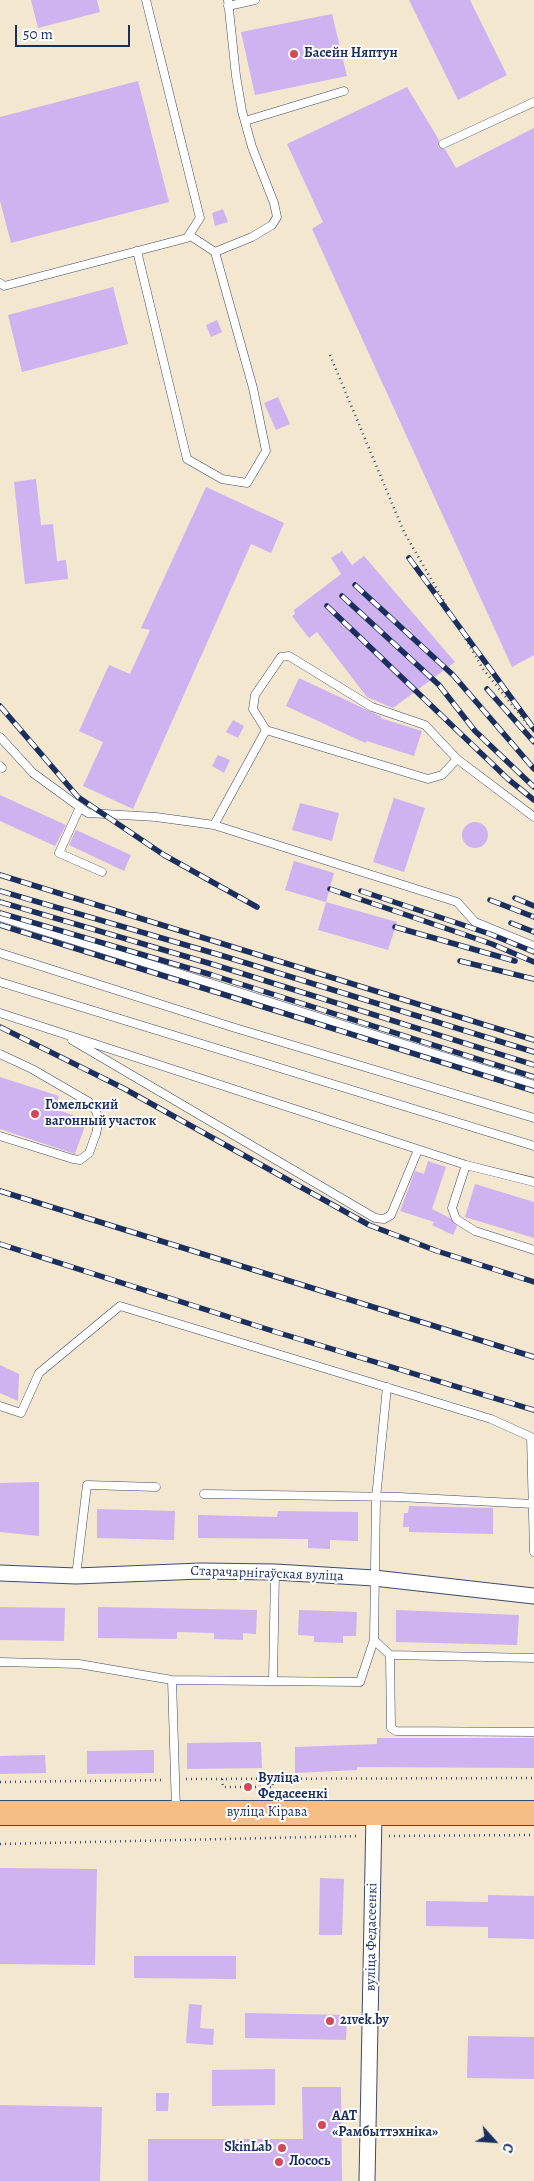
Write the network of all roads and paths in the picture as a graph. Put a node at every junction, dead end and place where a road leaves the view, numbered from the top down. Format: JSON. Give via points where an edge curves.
{"nodes":[{"id":1,"x":146,"y":0,"type":"edge"},
{"id":2,"x":255,"y":0,"type":"edge"},
{"id":3,"x":228,"y":3,"type":"edge"},
{"id":4,"x":344,"y":91,"type":"dead end"},
{"id":5,"x":534,"y":102,"type":"edge"},
{"id":6,"x":245,"y":121,"type":"junction"},
{"id":7,"x":443,"y":144,"type":"dead end"},
{"id":8,"x":189,"y":235,"type":"junction"},
{"id":9,"x":137,"y":251,"type":"junction"},
{"id":10,"x":215,"y":252,"type":"junction"},
{"id":11,"x":0,"y":283,"type":"edge"},
{"id":12,"x":330,"y":355,"type":"dead end"},
{"id":13,"x":266,"y":730,"type":"junction"},
{"id":14,"x":534,"y":732,"type":"edge"},
{"id":15,"x":0,"y":737,"type":"edge"},
{"id":16,"x":457,"y":759,"type":"junction"},
{"id":17,"x":80,"y":808,"type":"junction"},
{"id":18,"x":534,"y":817,"type":"edge"},
{"id":19,"x":214,"y":826,"type":"junction"},
{"id":20,"x":102,"y":872,"type":"dead end"},
{"id":21,"x":0,"y":918,"type":"edge"},
{"id":22,"x":534,"y":946,"type":"edge"},
{"id":23,"x":0,"y":953,"type":"edge"},
{"id":24,"x":0,"y":982,"type":"edge"},
{"id":25,"x":0,"y":1013,"type":"edge"},
{"id":26,"x":59,"y":1032,"type":"junction"},
{"id":27,"x":0,"y":1054,"type":"edge"},
{"id":28,"x":534,"y":1085,"type":"edge"},
{"id":29,"x":534,"y":1118,"type":"edge"},
{"id":30,"x":0,"y":1136,"type":"edge"},
{"id":31,"x":534,"y":1146,"type":"edge"},
{"id":32,"x":418,"y":1150,"type":"junction"},
{"id":33,"x":466,"y":1165,"type":"junction"},
{"id":34,"x":534,"y":1182,"type":"edge"},
{"id":35,"x":534,"y":1250,"type":"edge"},
{"id":36,"x":387,"y":1387,"type":"junction"},
{"id":37,"x":0,"y":1406,"type":"edge"},
{"id":38,"x":533,"y":1484,"type":"edge"},
{"id":39,"x":156,"y":1487,"type":"dead end"},
{"id":40,"x":204,"y":1494,"type":"dead end"},
{"id":41,"x":376,"y":1498,"type":"junction"},
{"id":42,"x":533,"y":1504,"type":"edge"},
{"id":43,"x":534,"y":1550,"type":"edge"},
{"id":44,"x":275,"y":1572,"type":"junction"},
{"id":45,"x":0,"y":1573,"type":"edge"},
{"id":46,"x":76,"y":1576,"type":"junction"},
{"id":47,"x":374,"y":1578,"type":"junction"},
{"id":48,"x":534,"y":1596,"type":"edge"},
{"id":49,"x":374,"y":1640,"type":"junction"},
{"id":50,"x":390,"y":1655,"type":"junction"},
{"id":51,"x":534,"y":1658,"type":"edge"},
{"id":52,"x":0,"y":1662,"type":"edge"},
{"id":53,"x":172,"y":1680,"type":"junction"},
{"id":54,"x":273,"y":1681,"type":"junction"},
{"id":55,"x":534,"y":1732,"type":"edge"},
{"id":56,"x":534,"y":1778,"type":"edge"},
{"id":57,"x":222,"y":1779,"type":"junction"},
{"id":58,"x":272,"y":1779,"type":"junction"},
{"id":59,"x":175,"y":1780,"type":"junction"},
{"id":60,"x":0,"y":1782,"type":"edge"},
{"id":61,"x":374,"y":1813,"type":"junction"},
{"id":62,"x":534,"y":1813,"type":"edge"},
{"id":63,"x":0,"y":1814,"type":"edge"},
{"id":64,"x":176,"y":1814,"type":"junction"},
{"id":65,"x":534,"y":1835,"type":"edge"},
{"id":66,"x":365,"y":1836,"type":"dead end"},
{"id":67,"x":389,"y":1836,"type":"dead end"},
{"id":68,"x":0,"y":1844,"type":"edge"},
{"id":69,"x":367,"y":2181,"type":"edge"}],
"edges":[{"from":1,"to":8,"type":"lane","via":[[200,218]]},
{"from":2,"to":3,"type":"lane"},
{"from":3,"to":6,"type":"lane"},
{"from":4,"to":6,"type":"lane"},
{"from":5,"to":7,"type":"lane"},
{"from":6,"to":10,"type":"lane","via":[[277,217],[272,225],[252,237]]},
{"from":8,"to":9,"type":"lane"},
{"from":8,"to":10,"type":"lane"},
{"from":9,"to":10,"type":"lane","via":[[187,459],[222,480],[247,483],[266,451],[253,388]]},
{"from":9,"to":11,"type":"lane","via":[[4,286]]},
{"from":12,"to":14,"type":"path","via":[[404,532],[483,669]]},
{"from":13,"to":16,"type":"lane","via":[[428,779],[442,775]]},
{"from":13,"to":16,"type":"lane","via":[[253,709],[255,695],[281,657],[289,656],[372,707],[425,725]]},
{"from":13,"to":19,"type":"lane"},
{"from":15,"to":17,"type":"lane","via":[[33,773]]},
{"from":16,"to":18,"type":"lane"},
{"from":17,"to":19,"type":"lane","via":[[88,814],[156,817]]},
{"from":17,"to":20,"type":"lane","via":[[59,853]]},
{"from":19,"to":22,"type":"lane","via":[[457,902],[475,922]]},
{"from":21,"to":28,"type":"lane"},
{"from":23,"to":29,"type":"lane"},
{"from":24,"to":31,"type":"lane"},
{"from":25,"to":26,"type":"lane"},
{"from":26,"to":32,"type":"lane"},
{"from":26,"to":32,"type":"lane","via":[[375,1218],[384,1219],[392,1214]]},
{"from":27,"to":30,"type":"lane","via":[[89,1102],[99,1120],[89,1153],[80,1160]]},
{"from":32,"to":33,"type":"lane"},
{"from":33,"to":34,"type":"lane"},
{"from":33,"to":35,"type":"lane","via":[[452,1208],[456,1219],[475,1231]]},
{"from":36,"to":37,"type":"lane","via":[[120,1306],[39,1373],[20,1413]]},
{"from":36,"to":38,"type":"lane","via":[[490,1419],[531,1437]]},
{"from":36,"to":41,"type":"lane"},
{"from":38,"to":42,"type":"lane"},
{"from":39,"to":46,"type":"lane","via":[[87,1485]]},
{"from":40,"to":41,"type":"lane"},
{"from":41,"to":42,"type":"lane"},
{"from":41,"to":47,"type":"lane"},
{"from":42,"to":43,"type":"lane"},
{"from":44,"to":46,"type":"street","name":"Старачарнігаўская вуліца"},
{"from":44,"to":47,"type":"street","name":"Старачарнігаўская вуліца"},
{"from":44,"to":54,"type":"lane"},
{"from":45,"to":46,"type":"street","name":"Старачарнігаўская вуліца"},
{"from":47,"to":48,"type":"street","name":"Старачарнігаўская вуліца"},
{"from":47,"to":49,"type":"lane"},
{"from":49,"to":50,"type":"lane"},
{"from":49,"to":54,"type":"lane","via":[[360,1682]]},
{"from":50,"to":51,"type":"lane"},
{"from":50,"to":55,"type":"lane","via":[[391,1728],[396,1731]]},
{"from":52,"to":53,"type":"lane","via":[[79,1664]]},
{"from":53,"to":54,"type":"lane"},
{"from":53,"to":59,"type":"lane"},
{"from":56,"to":58,"type":"path"},
{"from":57,"to":58,"type":"path"},
{"from":57,"to":58,"type":"path","via":[[223,1787],[273,1787]]},
{"from":57,"to":59,"type":"path"},
{"from":59,"to":60,"type":"path"},
{"from":59,"to":64,"type":"lane"},
{"from":61,"to":62,"type":"main road","name":"вуліца Кірава"},
{"from":61,"to":64,"type":"main road","name":"вуліца Кірава"},
{"from":61,"to":69,"type":"street","name":"вуліца Федасеенкі"},
{"from":63,"to":64,"type":"main road","name":"вуліца Кірава"},
{"from":65,"to":67,"type":"path"},
{"from":66,"to":68,"type":"path"}]}
